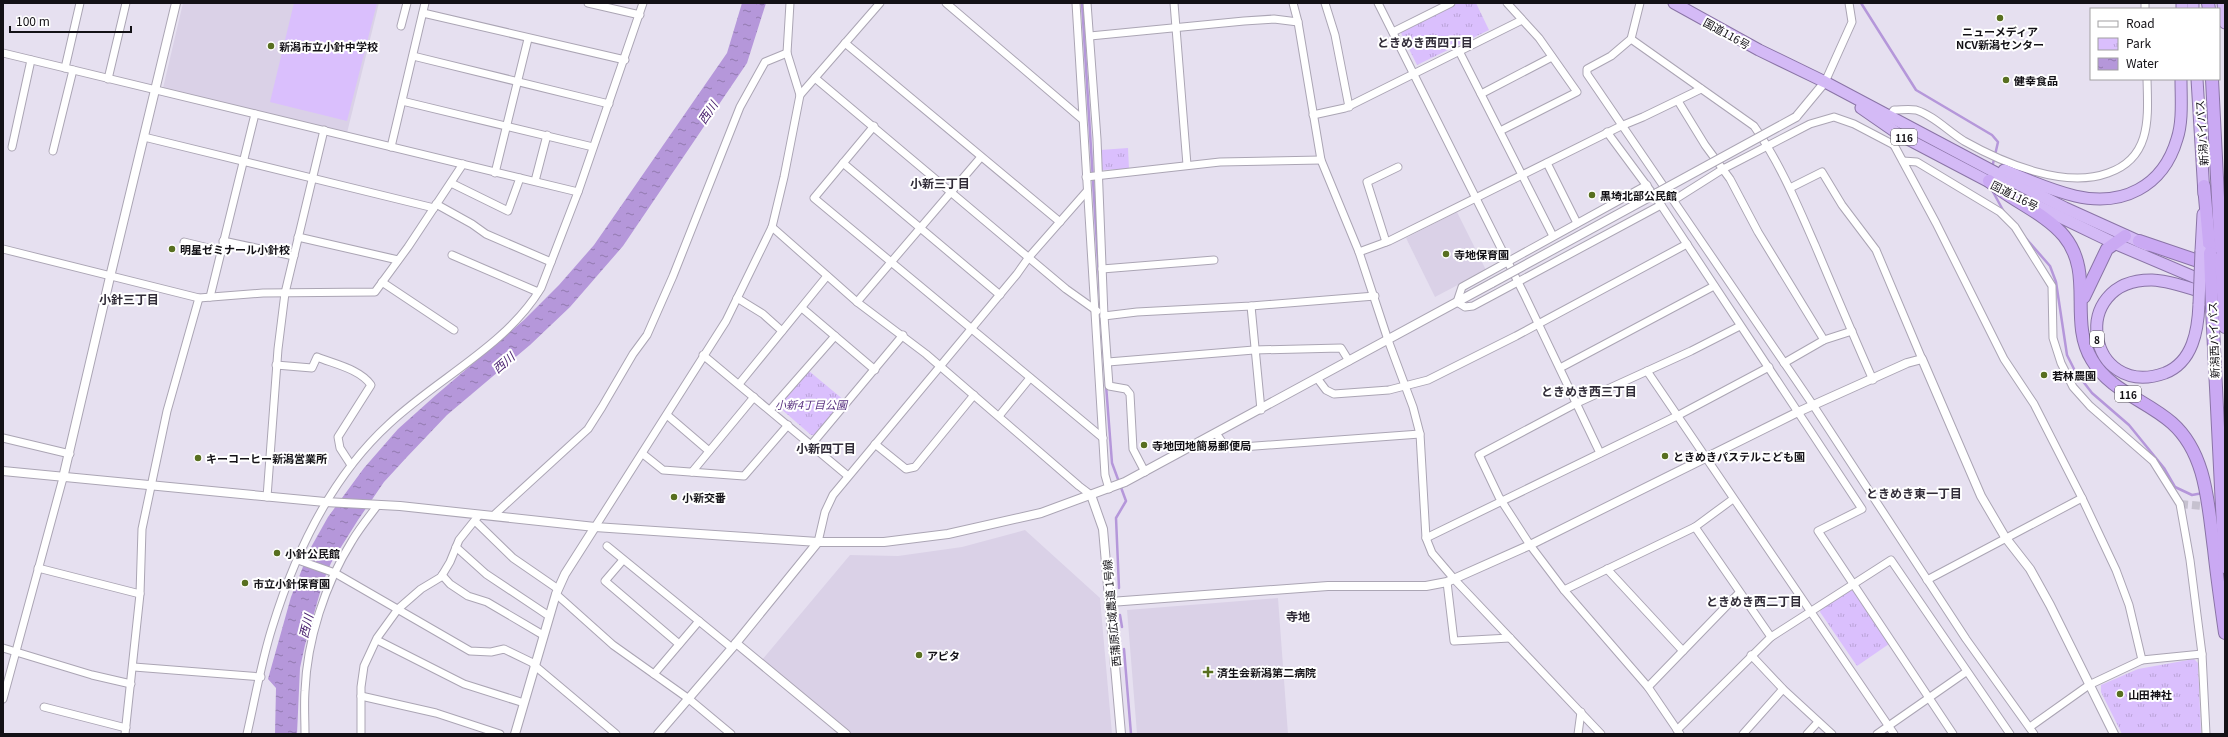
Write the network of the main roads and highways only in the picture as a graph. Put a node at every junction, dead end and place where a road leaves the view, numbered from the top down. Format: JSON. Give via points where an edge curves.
{"nodes":[{"id":1,"x":1674,"y":3,"type":"edge"},
{"id":2,"x":2223,"y":3,"type":"edge"},
{"id":3,"x":2225,"y":22,"type":"edge"},
{"id":4,"x":2182,"y":80,"type":"edge"},
{"id":5,"x":2197,"y":80,"type":"edge"},
{"id":6,"x":2212,"y":80,"type":"edge"},
{"id":7,"x":1825,"y":82,"type":"junction"},
{"id":8,"x":1950,"y":149,"type":"junction"},
{"id":9,"x":1989,"y":182,"type":"junction"},
{"id":10,"x":2204,"y":186,"type":"joint"},
{"id":11,"x":2125,"y":236,"type":"junction"},
{"id":12,"x":2139,"y":241,"type":"joint"},
{"id":13,"x":2114,"y":243,"type":"junction"},
{"id":14,"x":2210,"y":253,"type":"junction"},
{"id":15,"x":2220,"y":281,"type":"edge"},
{"id":16,"x":2220,"y":306,"type":"edge"},
{"id":17,"x":2080,"y":312,"type":"junction"},
{"id":18,"x":2225,"y":327,"type":"edge"},
{"id":19,"x":2225,"y":567,"type":"edge"},
{"id":20,"x":2225,"y":633,"type":"edge"}],
"edges":[{"from":1,"to":7,"type":"highway","name":"国道116号","number":"116","via":[[1759,50]]},
{"from":2,"to":3,"type":"highway"},
{"from":4,"to":8,"type":"highway","via":[[2180,124],[2170,158],[2150,183],[2134,193],[2099,199],[2076,196]]},
{"from":5,"to":10,"type":"highway","name":"新潟バイパス","number":"8"},
{"from":6,"to":14,"type":"highway","number":"8"},
{"from":7,"to":8,"type":"highway","name":"国道116号","number":"116"},
{"from":7,"to":9,"type":"highway","name":"国道116号","number":"116","via":[[1900,135]]},
{"from":8,"to":11,"type":"highway","name":"国道116号","number":"116"},
{"from":9,"to":13,"type":"highway","name":"国道116号","number":"116"},
{"from":9,"to":17,"type":"highway","number":"116","via":[[2043,218],[2071,245],[2080,268]]},
{"from":10,"to":14,"type":"highway","number":"8"},
{"from":11,"to":12,"type":"highway","name":"国道116号","number":"116"},
{"from":11,"to":13,"type":"highway"},
{"from":12,"to":15,"type":"highway","number":"116","via":[[2179,253]]},
{"from":13,"to":15,"type":"highway","name":"国道116号","number":"116"},
{"from":13,"to":17,"type":"highway","via":[[2102,257]]},
{"from":14,"to":15,"type":"highway","number":"8","bridge":true},
{"from":14,"to":16,"type":"highway","number":"8","bridge":true,"via":[[2199,304],[2198,323],[2191,347],[2185,357],[2169,371],[2156,376],[2130,375],[2111,364],[2097,341],[2095,328],[2104,302],[2112,293],[2137,282],[2165,281]]},
{"from":15,"to":16,"type":"highway","name":"新潟西バイパス","bridge":true},
{"from":16,"to":18,"type":"highway","name":"新潟西バイパス"},
{"from":16,"to":19,"type":"highway","name":"新潟西バイパス"},
{"from":17,"to":20,"type":"highway","number":"116","via":[[2082,338],[2093,362],[2101,372],[2117,387],[2172,423],[2194,452],[2205,484]]}]}
